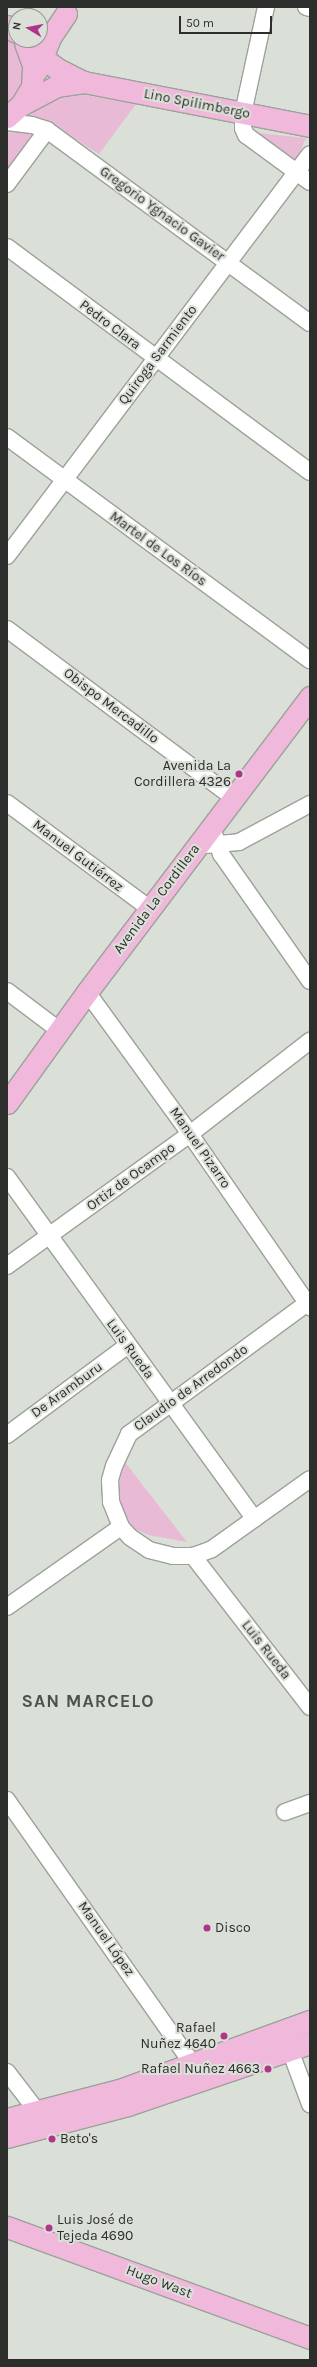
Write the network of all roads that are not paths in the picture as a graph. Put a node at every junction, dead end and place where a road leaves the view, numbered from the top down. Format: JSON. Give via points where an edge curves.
{"nodes":[{"id":1,"x":266,"y":7,"type":"edge"},
{"id":2,"x":306,"y":7,"type":"edge"},
{"id":3,"x":310,"y":8,"type":"edge"},
{"id":4,"x":70,"y":10,"type":"edge"},
{"id":5,"x":48,"y":23,"type":"edge"},
{"id":6,"x":48,"y":37,"type":"edge"},
{"id":7,"x":28,"y":48,"type":"edge"},
{"id":8,"x":32,"y":48,"type":"edge"},
{"id":9,"x":84,"y":82,"type":"junction"},
{"id":10,"x":14,"y":111,"type":"edge"},
{"id":11,"x":243,"y":113,"type":"junction"},
{"id":12,"x":7,"y":122,"type":"edge"},
{"id":13,"x":310,"y":126,"type":"edge"},
{"id":14,"x":47,"y":130,"type":"junction"},
{"id":15,"x":310,"y":154,"type":"edge"},
{"id":16,"x":297,"y":172,"type":"junction"},
{"id":17,"x":310,"y":182,"type":"edge"},
{"id":18,"x":7,"y":184,"type":"edge"},
{"id":19,"x":7,"y":247,"type":"edge"},
{"id":20,"x":228,"y":262,"type":"junction"},
{"id":21,"x":310,"y":323,"type":"edge"},
{"id":22,"x":155,"y":359,"type":"junction"},
{"id":23,"x":7,"y":437,"type":"edge"},
{"id":24,"x":310,"y":472,"type":"edge"},
{"id":25,"x":65,"y":480,"type":"junction"},
{"id":26,"x":7,"y":556,"type":"edge"},
{"id":27,"x":7,"y":629,"type":"edge"},
{"id":28,"x":310,"y":660,"type":"edge"},
{"id":29,"x":310,"y":697,"type":"edge"},
{"id":30,"x":234,"y":798,"type":"junction"},
{"id":31,"x":7,"y":803,"type":"edge"},
{"id":32,"x":310,"y":804,"type":"edge"},
{"id":33,"x":209,"y":839,"type":"junction"},
{"id":34,"x":150,"y":909,"type":"junction"},
{"id":35,"x":310,"y":981,"type":"edge"},
{"id":36,"x":7,"y":991,"type":"edge"},
{"id":37,"x":87,"y":992,"type":"junction"},
{"id":38,"x":60,"y":1030,"type":"junction"},
{"id":39,"x":310,"y":1041,"type":"edge"},
{"id":40,"x":7,"y":1103,"type":"edge"},
{"id":41,"x":190,"y":1134,"type":"junction"},
{"id":42,"x":7,"y":1177,"type":"edge"},
{"id":43,"x":50,"y":1236,"type":"junction"},
{"id":44,"x":7,"y":1266,"type":"edge"},
{"id":45,"x":309,"y":1304,"type":"edge"},
{"id":46,"x":127,"y":1346,"type":"junction"},
{"id":47,"x":170,"y":1403,"type":"junction"},
{"id":48,"x":7,"y":1435,"type":"edge"},
{"id":49,"x":310,"y":1479,"type":"edge"},
{"id":50,"x":255,"y":1519,"type":"junction"},
{"id":51,"x":121,"y":1527,"type":"junction"},
{"id":52,"x":193,"y":1556,"type":"junction"},
{"id":53,"x":7,"y":1607,"type":"edge"},
{"id":54,"x":308,"y":1700,"type":"edge"},
{"id":55,"x":7,"y":1800,"type":"edge"},
{"id":56,"x":310,"y":1802,"type":"edge"},
{"id":57,"x":285,"y":1812,"type":"dead end"},
{"id":58,"x":310,"y":2022,"type":"edge"},
{"id":59,"x":310,"y":2043,"type":"edge"},
{"id":60,"x":290,"y":2050,"type":"junction"},
{"id":61,"x":7,"y":2072,"type":"edge"},
{"id":62,"x":195,"y":2073,"type":"junction"},
{"id":63,"x":310,"y":2104,"type":"edge"},
{"id":64,"x":37,"y":2111,"type":"junction"},
{"id":65,"x":7,"y":2119,"type":"edge"},
{"id":66,"x":7,"y":2137,"type":"edge"},
{"id":67,"x":7,"y":2227,"type":"edge"},
{"id":68,"x":310,"y":2338,"type":"edge"}],
"edges":[{"from":1,"to":11,"type":"street"},
{"from":2,"to":3,"type":"street"},
{"from":4,"to":5,"type":"main road"},
{"from":4,"to":6,"type":"main road","name":"Lino Spilimbergo"},
{"from":7,"to":10,"type":"main road","name":"Lino Spilimbergo","via":[[33,80]]},
{"from":8,"to":9,"type":"main road","name":"Lino Spilimbergo","via":[[64,74]]},
{"from":9,"to":10,"type":"main road","name":"Lino Spilimbergo","via":[[56,86]]},
{"from":9,"to":11,"type":"main road","name":"Lino Spilimbergo"},
{"from":11,"to":13,"type":"main road","name":"Lino Spilimbergo"},
{"from":11,"to":16,"type":"street","via":[[246,135]]},
{"from":12,"to":14,"type":"street","name":"Gregorio Ygnacio Gavier"},
{"from":14,"to":18,"type":"street"},
{"from":14,"to":20,"type":"street","name":"Gregorio Ygnacio Gavier"},
{"from":15,"to":16,"type":"street","name":"Quiroga Sarmiento"},
{"from":16,"to":17,"type":"street"},
{"from":16,"to":20,"type":"street","name":"Quiroga Sarmiento"},
{"from":19,"to":22,"type":"street","name":"Pedro Clara"},
{"from":20,"to":21,"type":"street","name":"Gregorio Ygnacio Gavier"},
{"from":20,"to":22,"type":"street","name":"Quiroga Sarmiento"},
{"from":22,"to":24,"type":"street","name":"Pedro Clara"},
{"from":22,"to":25,"type":"street","name":"Quiroga Sarmiento"},
{"from":23,"to":25,"type":"street","name":"Martel de Los Ríos"},
{"from":25,"to":26,"type":"street","name":"Quiroga Sarmiento"},
{"from":25,"to":28,"type":"street","name":"Martel de Los Ríos"},
{"from":27,"to":30,"type":"street","name":"Obispo Mercadillo"},
{"from":29,"to":30,"type":"main road","name":"Avenida La Cordillera"},
{"from":30,"to":33,"type":"main road","name":"Avenida La Cordillera"},
{"from":31,"to":34,"type":"street","name":"Manuel Gutiérrez"},
{"from":32,"to":33,"type":"street","via":[[239,842]]},
{"from":33,"to":34,"type":"main road","name":"Avenida La Cordillera"},
{"from":33,"to":35,"type":"street"},
{"from":34,"to":37,"type":"main road","name":"Avenida La Cordillera"},
{"from":36,"to":38,"type":"street"},
{"from":37,"to":38,"type":"main road","name":"Avenida La Cordillera"},
{"from":37,"to":41,"type":"street","name":"Manuel Pizarro"},
{"from":38,"to":40,"type":"main road","name":"Avenida La Cordillera"},
{"from":39,"to":41,"type":"street","name":"Ortiz de Ocampo"},
{"from":41,"to":43,"type":"street","name":"Ortiz de Ocampo"},
{"from":41,"to":45,"type":"street","name":"Manuel Pizarro"},
{"from":42,"to":43,"type":"street","name":"Luis Rueda"},
{"from":43,"to":44,"type":"street","name":"Ortiz de Ocampo"},
{"from":43,"to":46,"type":"street","name":"Luis Rueda"},
{"from":45,"to":47,"type":"street","name":"Claudio de Arredondo"},
{"from":46,"to":47,"type":"street","name":"Luis Rueda"},
{"from":46,"to":48,"type":"street","name":"De Aramburu"},
{"from":47,"to":50,"type":"street","name":"Luis Rueda"},
{"from":47,"to":51,"type":"street","name":"Claudio de Arredondo","via":[[129,1434],[119,1451],[110,1480],[111,1502]]},
{"from":49,"to":50,"type":"street"},
{"from":50,"to":52,"type":"street","via":[[212,1549]]},
{"from":51,"to":52,"type":"street","via":[[130,1537],[159,1554]]},
{"from":51,"to":53,"type":"street"},
{"from":52,"to":54,"type":"street","name":"Luis Rueda"},
{"from":55,"to":62,"type":"street","name":"Manuel López"},
{"from":56,"to":57,"type":"street"},
{"from":58,"to":62,"type":"main road"},
{"from":59,"to":60,"type":"main road"},
{"from":60,"to":62,"type":"main road"},
{"from":60,"to":63,"type":"street"},
{"from":61,"to":64,"type":"street"},
{"from":62,"to":64,"type":"main road"},
{"from":62,"to":66,"type":"main road","via":[[102,2113]]},
{"from":64,"to":65,"type":"main road"},
{"from":67,"to":68,"type":"main road","name":"Hugo Wast"}]}
